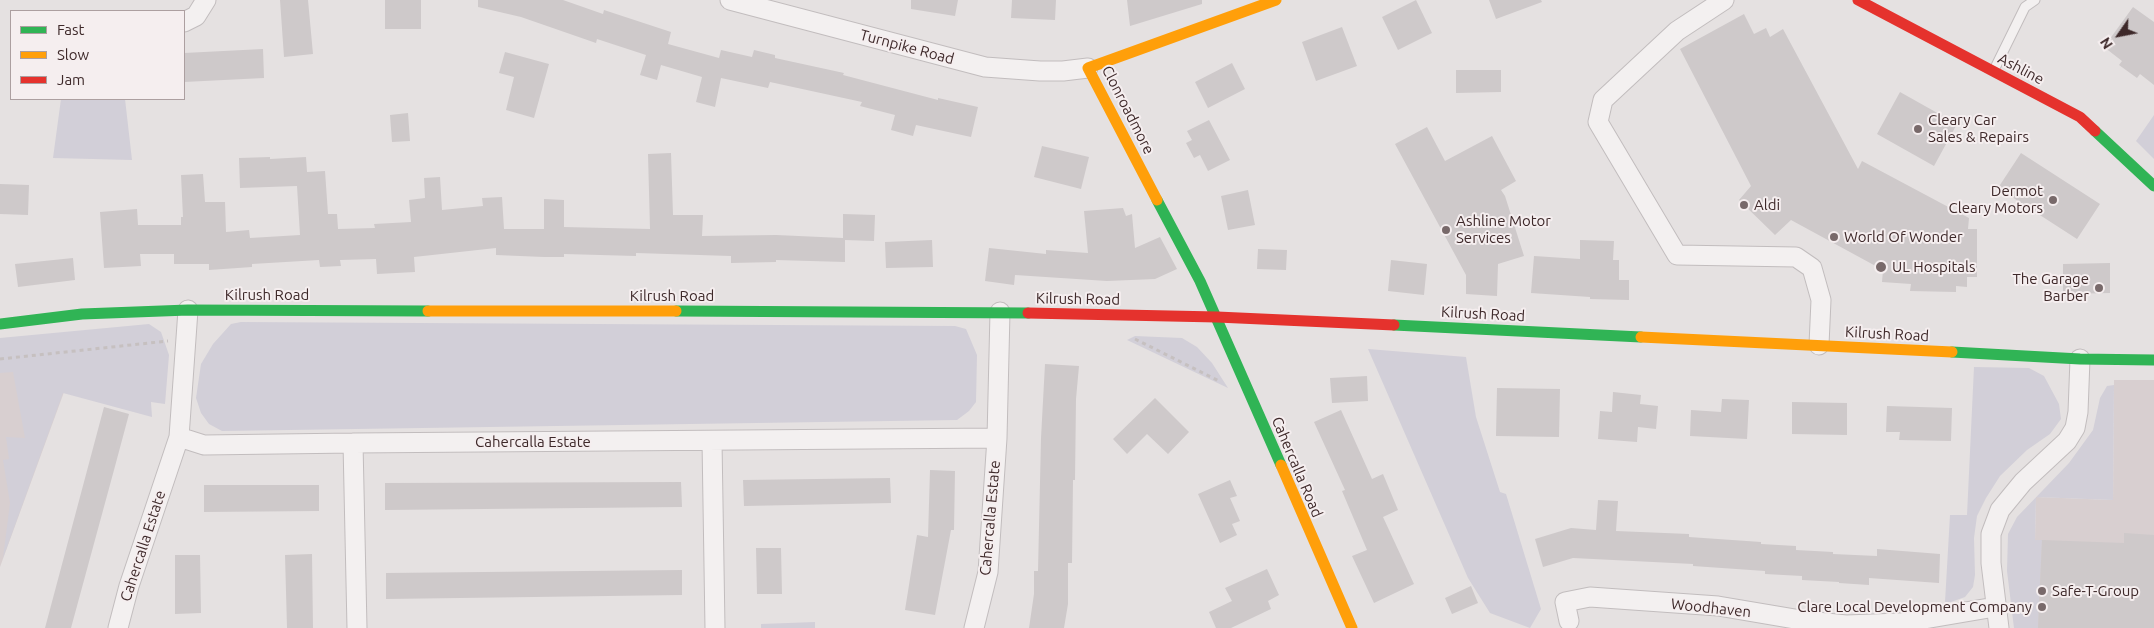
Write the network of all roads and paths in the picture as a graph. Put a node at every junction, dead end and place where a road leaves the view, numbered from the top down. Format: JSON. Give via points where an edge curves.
{"nodes":[{"id":1,"x":206,"y":0,"type":"edge"},
{"id":2,"x":730,"y":0,"type":"edge"},
{"id":3,"x":1276,"y":0,"type":"edge"},
{"id":4,"x":1724,"y":0,"type":"edge"},
{"id":5,"x":1858,"y":0,"type":"edge"},
{"id":6,"x":2035,"y":0,"type":"edge"},
{"id":7,"x":185,"y":22,"type":"edge"},
{"id":8,"x":1088,"y":68,"type":"junction"},
{"id":9,"x":1994,"y":71,"type":"junction"},
{"id":10,"x":2154,"y":186,"type":"edge"},
{"id":11,"x":188,"y":310,"type":"junction"},
{"id":12,"x":1000,"y":312,"type":"junction"},
{"id":13,"x":1216,"y":317,"type":"junction"},
{"id":14,"x":0,"y":324,"type":"edge"},
{"id":15,"x":1134,"y":338,"type":"dead end"},
{"id":16,"x":186,"y":339,"type":"junction"},
{"id":17,"x":1819,"y":345,"type":"junction"},
{"id":18,"x":2080,"y":359,"type":"junction"},
{"id":19,"x":0,"y":360,"type":"edge"},
{"id":20,"x":2154,"y":360,"type":"edge"},
{"id":21,"x":1242,"y":376,"type":"junction"},
{"id":22,"x":179,"y":437,"type":"junction"},
{"id":23,"x":996,"y":438,"type":"junction"},
{"id":24,"x":712,"y":441,"type":"junction"},
{"id":25,"x":353,"y":442,"type":"junction"},
{"id":26,"x":1995,"y":607,"type":"junction"},
{"id":27,"x":1568,"y":621,"type":"dead end"},
{"id":28,"x":118,"y":628,"type":"edge"},
{"id":29,"x":356,"y":628,"type":"edge"},
{"id":30,"x":715,"y":628,"type":"edge"},
{"id":31,"x":974,"y":628,"type":"edge"},
{"id":32,"x":1352,"y":628,"type":"edge"},
{"id":33,"x":1998,"y":628,"type":"edge"}],
"edges":[{"from":1,"to":7,"type":"street","via":[[196,16]]},
{"from":2,"to":8,"type":"street","name":"Turnpike Road","via":[[985,67],[1063,72]]},
{"from":3,"to":8,"type":"main road","name":"Clonroadmore"},
{"from":4,"to":17,"type":"street","via":[[1677,31],[1603,100],[1598,122],[1676,255],[1796,257],[1812,268],[1821,300]]},
{"from":5,"to":9,"type":"main road","name":"Ashline"},
{"from":6,"to":9,"type":"lane","via":[[2025,7]]},
{"from":8,"to":13,"type":"main road","name":"Clonroadmore"},
{"from":9,"to":10,"type":"main road","name":"Ashline","via":[[2080,118]]},
{"from":11,"to":12,"type":"main road","name":"Kilrush Road"},
{"from":11,"to":14,"type":"main road","name":"Kilrush Road","via":[[82,314]]},
{"from":11,"to":16,"type":"street","name":"Cahercalla Estate"},
{"from":12,"to":13,"type":"main road","name":"Kilrush Road"},
{"from":12,"to":23,"type":"street","name":"Cahercalla Estate"},
{"from":13,"to":17,"type":"main road","name":"Kilrush Road"},
{"from":13,"to":21,"type":"main road","name":"Cahercalla Road"},
{"from":15,"to":21,"type":"path","via":[[1222,382]]},
{"from":16,"to":19,"type":"path"},
{"from":16,"to":22,"type":"street","name":"Cahercalla Estate"},
{"from":17,"to":18,"type":"main road","name":"Kilrush Road"},
{"from":18,"to":20,"type":"main road","name":"Kilrush Road"},
{"from":18,"to":26,"type":"street","via":[[2075,428],[2067,441],[2023,482],[2000,510],[1991,534]]},
{"from":21,"to":32,"type":"main road","name":"Cahercalla Road"},
{"from":22,"to":25,"type":"street","name":"Cahercalla Estate","via":[[204,445]]},
{"from":22,"to":28,"type":"street","name":"Cahercalla Estate"},
{"from":23,"to":24,"type":"street","name":"Cahercalla Estate"},
{"from":23,"to":31,"type":"street","name":"Cahercalla Estate","via":[[988,572]]},
{"from":24,"to":25,"type":"street","name":"Cahercalla Estate"},
{"from":24,"to":30,"type":"street"},
{"from":25,"to":29,"type":"street"},
{"from":26,"to":27,"type":"street","name":"Woodhaven","via":[[1900,622],[1846,625],[1718,606],[1590,597],[1565,602]]},
{"from":26,"to":33,"type":"street"}]}
